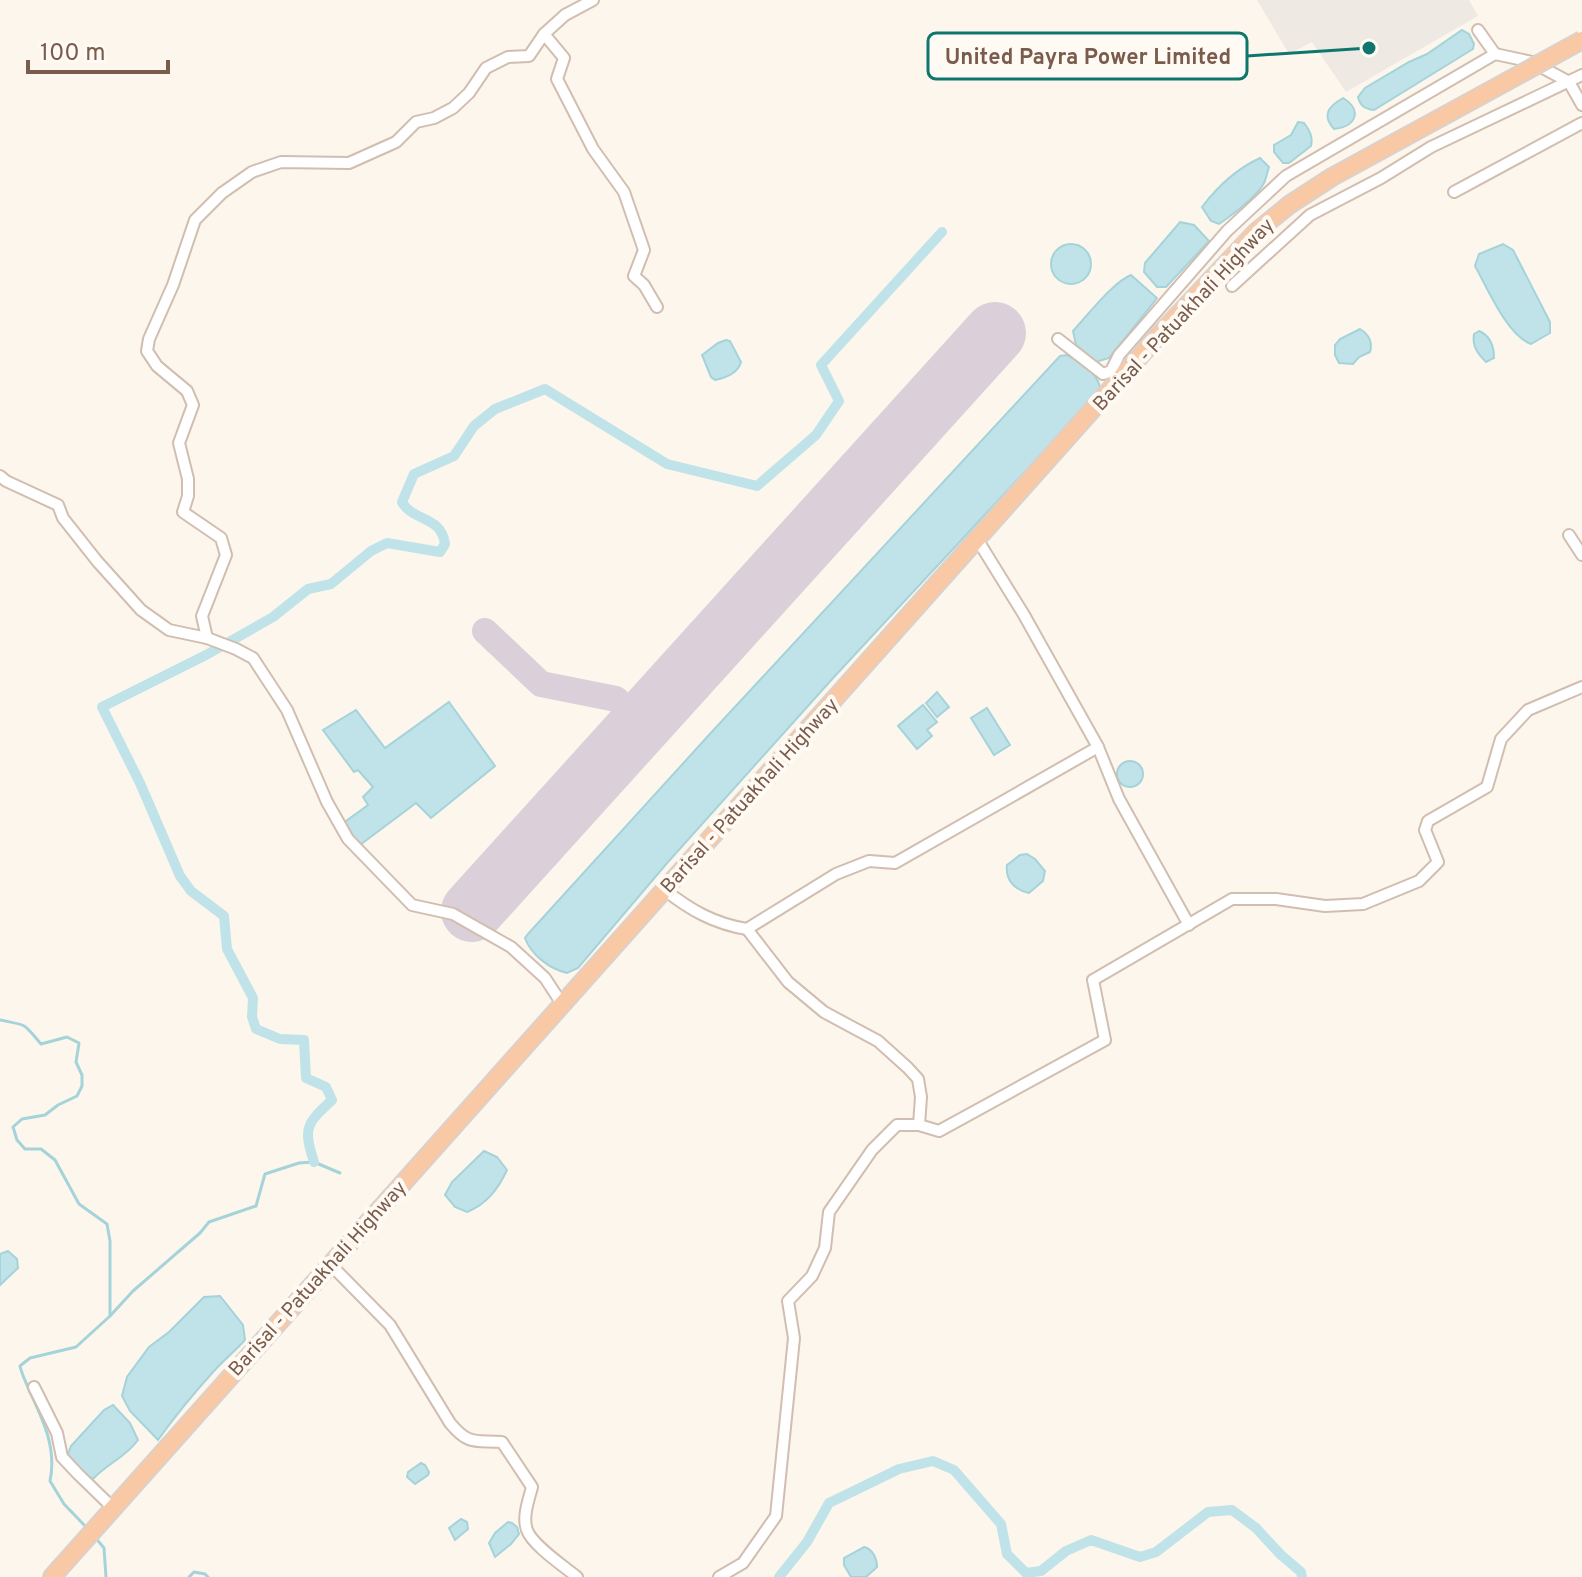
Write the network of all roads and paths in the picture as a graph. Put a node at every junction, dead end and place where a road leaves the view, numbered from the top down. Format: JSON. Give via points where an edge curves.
{"nodes":[{"id":1,"x":593,"y":0,"type":"edge"},
{"id":2,"x":1478,"y":30,"type":"dead end"},
{"id":3,"x":544,"y":34,"type":"junction"},
{"id":4,"x":1582,"y":40,"type":"edge"},
{"id":5,"x":1495,"y":54,"type":"junction"},
{"id":6,"x":1582,"y":75,"type":"edge"},
{"id":7,"x":1569,"y":82,"type":"junction"},
{"id":8,"x":1582,"y":105,"type":"edge"},
{"id":9,"x":1582,"y":123,"type":"edge"},
{"id":10,"x":1454,"y":192,"type":"dead end"},
{"id":11,"x":1232,"y":286,"type":"dead end"},
{"id":12,"x":657,"y":307,"type":"dead end"},
{"id":13,"x":1058,"y":339,"type":"dead end"},
{"id":14,"x":0,"y":476,"type":"edge"},
{"id":15,"x":1569,"y":535,"type":"dead end"},
{"id":16,"x":977,"y":539,"type":"junction"},
{"id":17,"x":1582,"y":555,"type":"edge"},
{"id":18,"x":207,"y":638,"type":"junction"},
{"id":19,"x":1582,"y":687,"type":"edge"},
{"id":20,"x":1098,"y":747,"type":"junction"},
{"id":21,"x":665,"y":890,"type":"junction"},
{"id":22,"x":1189,"y":925,"type":"junction"},
{"id":23,"x":747,"y":929,"type":"junction"},
{"id":24,"x":562,"y":1004,"type":"junction"},
{"id":25,"x":919,"y":1125,"type":"junction"},
{"id":26,"x":330,"y":1264,"type":"junction"},
{"id":27,"x":34,"y":1387,"type":"dead end"},
{"id":28,"x":108,"y":1514,"type":"junction"},
{"id":29,"x":52,"y":1577,"type":"edge"},
{"id":30,"x":577,"y":1577,"type":"edge"},
{"id":31,"x":719,"y":1577,"type":"edge"}],
"edges":[{"from":1,"to":3,"type":"street"},
{"from":2,"to":5,"type":"street"},
{"from":3,"to":12,"type":"street","via":[[564,58],[557,79],[593,149],[624,192],[644,250],[634,276]]},
{"from":3,"to":18,"type":"street","via":[[529,56],[508,57],[486,68],[453,108],[416,122],[396,142],[349,163],[281,162],[252,172],[195,220],[147,351],[187,391],[193,405],[179,443],[188,479],[183,512],[221,538],[226,555],[202,616]]},
{"from":4,"to":16,"type":"highway","name":"Barisal - Patuakhali Highway","bridge":true,"via":[[1332,177],[1261,227]]},
{"from":5,"to":7,"type":"street","via":[[1532,62]]},
{"from":5,"to":13,"type":"street","via":[[1286,176],[1227,231],[1119,355],[1111,371],[1103,374]]},
{"from":6,"to":7,"type":"street"},
{"from":7,"to":8,"type":"street"},
{"from":7,"to":11,"type":"street","via":[[1431,147],[1310,215]]},
{"from":9,"to":10,"type":"street"},
{"from":14,"to":18,"type":"street","via":[[58,505],[63,518],[141,610],[169,630]]},
{"from":15,"to":17,"type":"street"},
{"from":16,"to":20,"type":"street"},
{"from":16,"to":21,"type":"highway","name":"Barisal - Patuakhali Highway"},
{"from":18,"to":24,"type":"street","via":[[253,658],[287,710],[348,839],[412,905],[453,914],[511,947],[545,978]]},
{"from":19,"to":22,"type":"street","via":[[1528,710],[1501,739],[1487,787],[1428,821],[1425,830],[1438,862],[1419,881],[1363,904],[1232,899]]},
{"from":20,"to":22,"type":"street","via":[[1119,799]]},
{"from":20,"to":23,"type":"street","via":[[895,863],[869,861],[836,874]]},
{"from":21,"to":23,"type":"street","via":[[705,916]]},
{"from":21,"to":24,"type":"highway","name":"Barisal - Patuakhali Highway"},
{"from":22,"to":25,"type":"street","via":[[1093,980],[1105,1040],[939,1131]]},
{"from":23,"to":25,"type":"street","via":[[788,982],[824,1012],[878,1041],[918,1079]]},
{"from":24,"to":26,"type":"highway","name":"Barisal - Patuakhali Highway"},
{"from":25,"to":31,"type":"street","via":[[897,1125],[872,1150],[829,1212],[825,1248],[812,1276],[788,1301],[794,1338],[776,1516],[743,1563]]},
{"from":26,"to":28,"type":"highway","name":"Barisal - Patuakhali Highway"},
{"from":26,"to":30,"type":"street","via":[[390,1325],[460,1435],[471,1441],[502,1442],[532,1487],[527,1531],[545,1553]]},
{"from":27,"to":28,"type":"street","via":[[57,1433],[62,1457]]},
{"from":28,"to":29,"type":"highway","name":"Barisal - Patuakhali Highway"}]}
